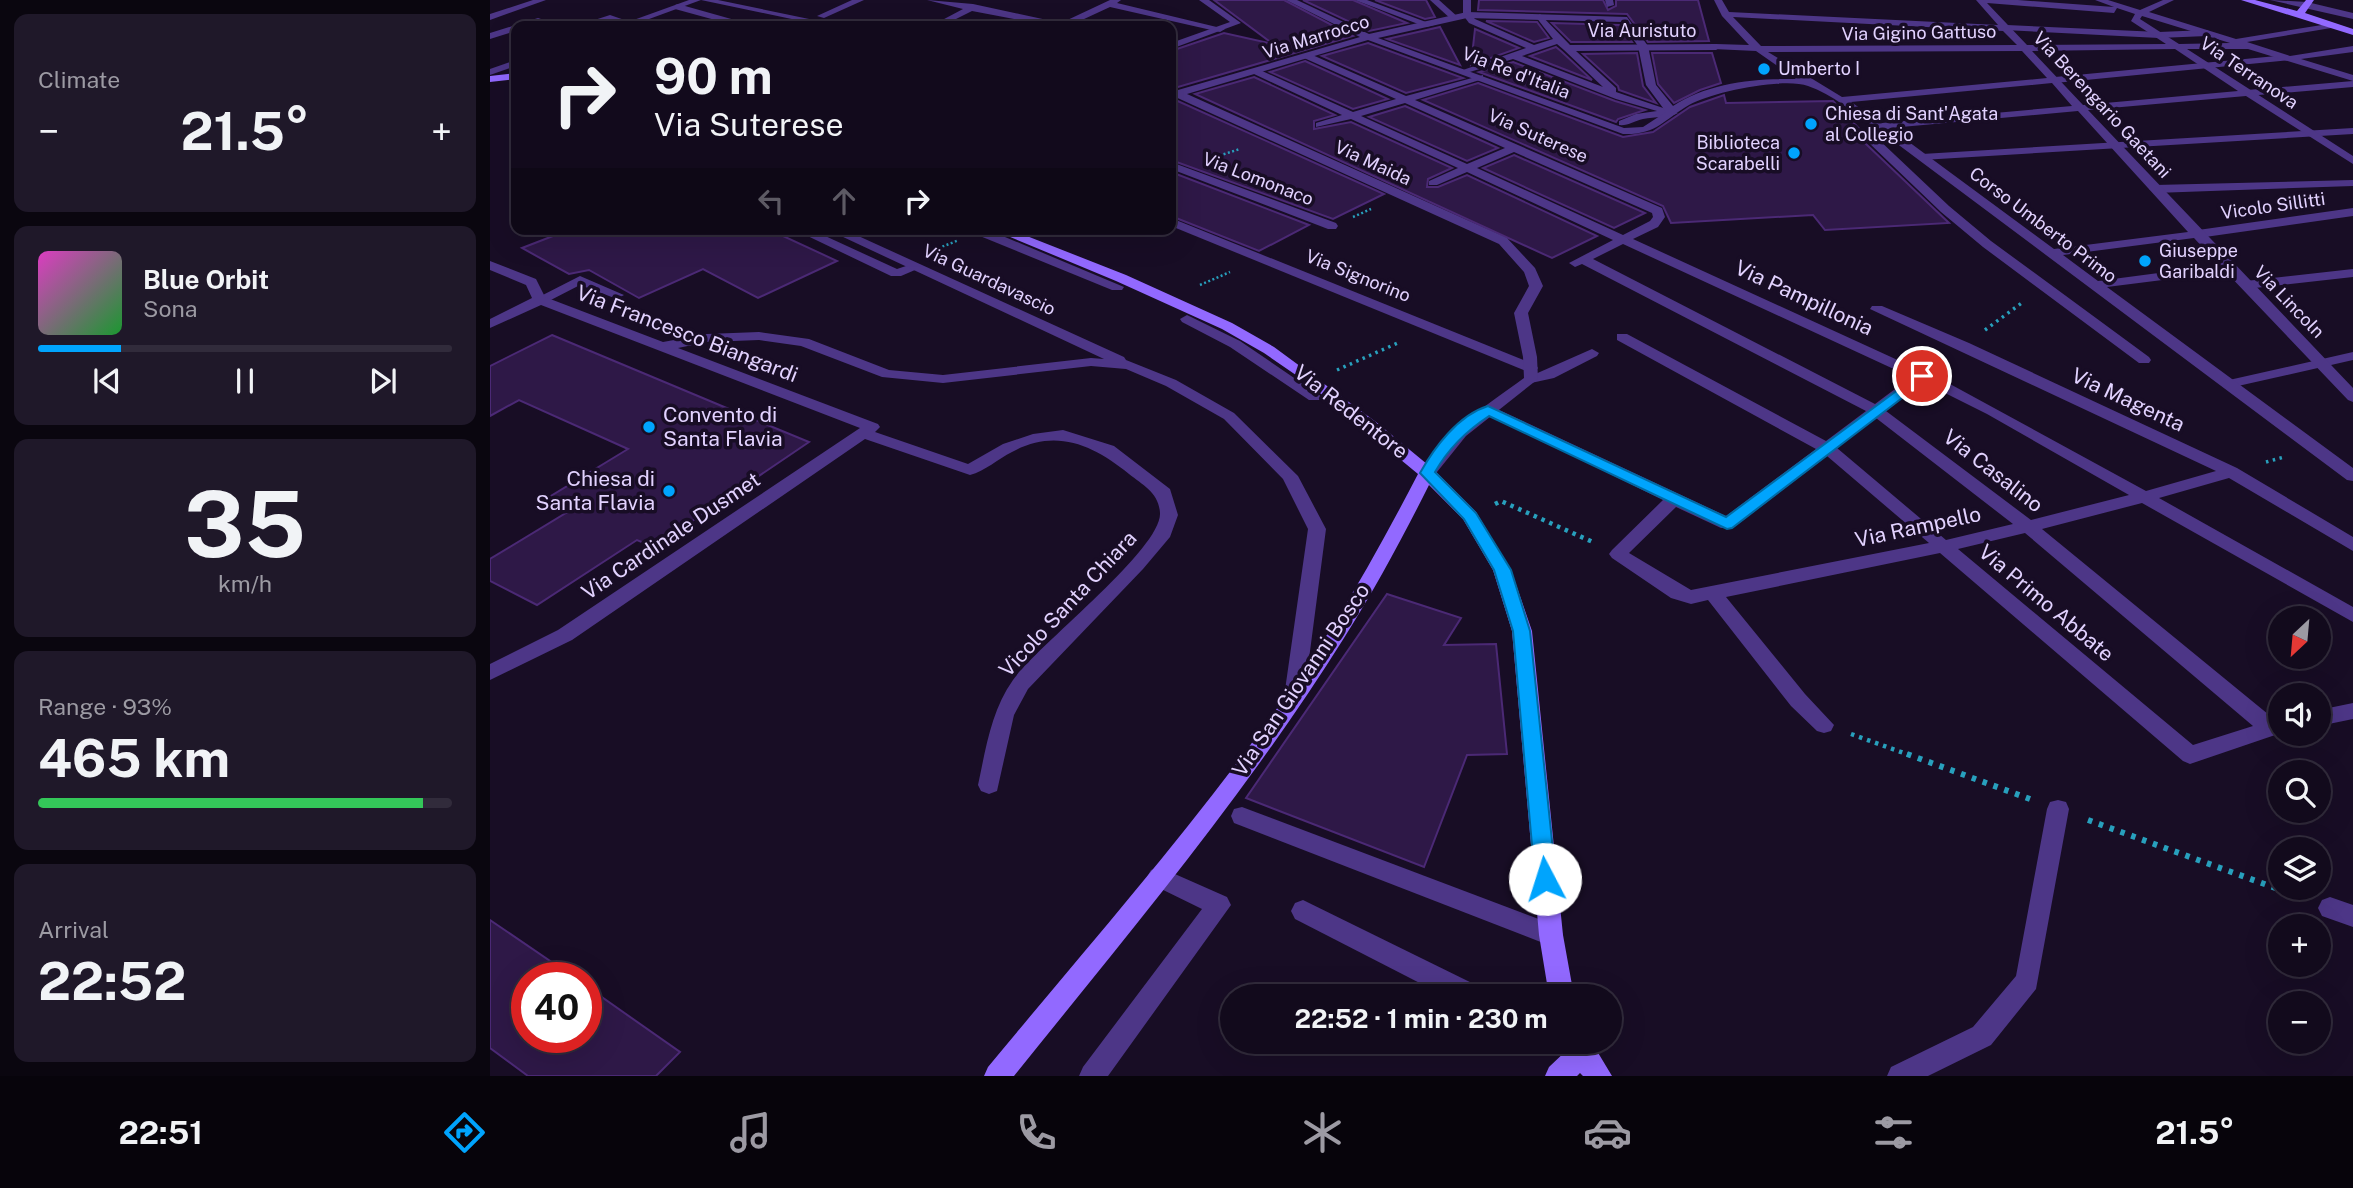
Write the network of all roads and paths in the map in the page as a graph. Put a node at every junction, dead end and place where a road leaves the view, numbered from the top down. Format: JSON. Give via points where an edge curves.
{"nodes":[{"id":1,"x":542,"y":0,"type":"edge"},
{"id":2,"x":697,"y":0,"type":"edge"},
{"id":3,"x":705,"y":0,"type":"edge"},
{"id":4,"x":860,"y":0,"type":"edge"},
{"id":5,"x":931,"y":0,"type":"edge"},
{"id":6,"x":986,"y":0,"type":"edge"},
{"id":7,"x":1203,"y":0,"type":"edge"},
{"id":8,"x":1290,"y":0,"type":"edge"},
{"id":9,"x":1359,"y":0,"type":"edge"},
{"id":10,"x":1434,"y":0,"type":"edge"},
{"id":11,"x":1467,"y":0,"type":"edge"},
{"id":12,"x":1718,"y":0,"type":"edge"},
{"id":13,"x":1982,"y":0,"type":"edge"},
{"id":14,"x":2099,"y":0,"type":"edge"},
{"id":15,"x":2170,"y":0,"type":"edge"},
{"id":16,"x":2245,"y":0,"type":"edge"},
{"id":17,"x":2274,"y":0,"type":"edge"},
{"id":18,"x":1111,"y":1,"type":"edge"},
{"id":19,"x":2308,"y":5,"type":"edge"},
{"id":20,"x":678,"y":7,"type":"junction"},
{"id":21,"x":971,"y":8,"type":"junction"},
{"id":22,"x":2142,"y":12,"type":"junction"},
{"id":23,"x":1724,"y":14,"type":"junction"},
{"id":24,"x":1467,"y":15,"type":"junction"},
{"id":25,"x":821,"y":16,"type":"dead end"},
{"id":26,"x":2353,"y":16,"type":"edge"},
{"id":27,"x":490,"y":17,"type":"edge"},
{"id":28,"x":1541,"y":17,"type":"junction"},
{"id":29,"x":1455,"y":18,"type":"junction"},
{"id":30,"x":599,"y":21,"type":"edge"},
{"id":31,"x":618,"y":21,"type":"edge"},
{"id":32,"x":640,"y":21,"type":"edge"},
{"id":33,"x":728,"y":21,"type":"edge"},
{"id":34,"x":812,"y":21,"type":"edge"},
{"id":35,"x":945,"y":21,"type":"edge"},
{"id":36,"x":1037,"y":21,"type":"edge"},
{"id":37,"x":1072,"y":21,"type":"edge"},
{"id":38,"x":2330,"y":24,"type":"junction"},
{"id":39,"x":1429,"y":25,"type":"junction"},
{"id":40,"x":2007,"y":28,"type":"junction"},
{"id":41,"x":1220,"y":29,"type":"junction"},
{"id":42,"x":2350,"y":29,"type":"edge"},
{"id":43,"x":511,"y":30,"type":"edge"},
{"id":44,"x":2207,"y":33,"type":"junction"},
{"id":45,"x":2159,"y":35,"type":"junction"},
{"id":46,"x":490,"y":36,"type":"edge"},
{"id":47,"x":1368,"y":37,"type":"junction"},
{"id":48,"x":1559,"y":40,"type":"junction"},
{"id":49,"x":2236,"y":42,"type":"junction"},
{"id":50,"x":1176,"y":44,"type":"edge"},
{"id":51,"x":1643,"y":46,"type":"junction"},
{"id":52,"x":2177,"y":46,"type":"junction"},
{"id":53,"x":2249,"y":46,"type":"junction"},
{"id":54,"x":1567,"y":48,"type":"junction"},
{"id":55,"x":2025,"y":48,"type":"junction"},
{"id":56,"x":1535,"y":49,"type":"junction"},
{"id":57,"x":1759,"y":49,"type":"junction"},
{"id":58,"x":2353,"y":49,"type":"edge"},
{"id":59,"x":1307,"y":56,"type":"junction"},
{"id":60,"x":1513,"y":56,"type":"junction"},
{"id":61,"x":2287,"y":58,"type":"junction"},
{"id":62,"x":511,"y":65,"type":"edge"},
{"id":63,"x":2207,"y":65,"type":"junction"},
{"id":64,"x":490,"y":72,"type":"edge"},
{"id":65,"x":1257,"y":72,"type":"junction"},
{"id":66,"x":1466,"y":72,"type":"junction"},
{"id":67,"x":511,"y":77,"type":"edge"},
{"id":68,"x":1480,"y":77,"type":"junction"},
{"id":69,"x":2353,"y":78,"type":"edge"},
{"id":70,"x":490,"y":79,"type":"edge"},
{"id":71,"x":2055,"y":80,"type":"junction"},
{"id":72,"x":1804,"y":82,"type":"junction"},
{"id":73,"x":2353,"y":84,"type":"edge"},
{"id":74,"x":1176,"y":91,"type":"edge"},
{"id":75,"x":1176,"y":93,"type":"edge"},
{"id":76,"x":2247,"y":93,"type":"junction"},
{"id":77,"x":1620,"y":97,"type":"junction"},
{"id":78,"x":1406,"y":100,"type":"junction"},
{"id":79,"x":1840,"y":100,"type":"junction"},
{"id":80,"x":2081,"y":108,"type":"junction"},
{"id":81,"x":1673,"y":113,"type":"junction"},
{"id":82,"x":1353,"y":115,"type":"junction"},
{"id":83,"x":1623,"y":123,"type":"dead end"},
{"id":84,"x":1320,"y":125,"type":"dead end"},
{"id":85,"x":1882,"y":128,"type":"junction"},
{"id":86,"x":2353,"y":131,"type":"edge"},
{"id":87,"x":2309,"y":134,"type":"junction"},
{"id":88,"x":2115,"y":145,"type":"junction"},
{"id":89,"x":1516,"y":146,"type":"junction"},
{"id":90,"x":1922,"y":157,"type":"junction"},
{"id":91,"x":2353,"y":162,"type":"edge"},
{"id":92,"x":1176,"y":167,"type":"edge"},
{"id":93,"x":1468,"y":167,"type":"junction"},
{"id":94,"x":1433,"y":183,"type":"dead end"},
{"id":95,"x":2353,"y":183,"type":"edge"},
{"id":96,"x":2155,"y":189,"type":"junction"},
{"id":97,"x":2353,"y":212,"type":"edge"},
{"id":98,"x":1176,"y":224,"type":"edge"},
{"id":99,"x":1332,"y":226,"type":"dead end"},
{"id":100,"x":2198,"y":234,"type":"junction"},
{"id":101,"x":813,"y":235,"type":"edge"},
{"id":102,"x":845,"y":235,"type":"edge"},
{"id":103,"x":989,"y":235,"type":"edge"},
{"id":104,"x":1012,"y":235,"type":"edge"},
{"id":105,"x":1625,"y":239,"type":"junction"},
{"id":106,"x":2052,"y":253,"type":"junction"},
{"id":107,"x":1579,"y":261,"type":"joint"},
{"id":108,"x":490,"y":265,"type":"edge"},
{"id":109,"x":915,"y":267,"type":"junction"},
{"id":110,"x":2229,"y":268,"type":"junction"},
{"id":111,"x":2353,"y":273,"type":"edge"},
{"id":112,"x":2094,"y":285,"type":"junction"},
{"id":113,"x":2246,"y":285,"type":"junction"},
{"id":114,"x":1117,"y":287,"type":"dead end"},
{"id":115,"x":617,"y":295,"type":"dead end"},
{"id":116,"x":540,"y":300,"type":"junction"},
{"id":117,"x":1877,"y":309,"type":"dead end"},
{"id":118,"x":1187,"y":319,"type":"dead end"},
{"id":119,"x":490,"y":324,"type":"edge"},
{"id":120,"x":1432,"y":328,"type":"junction"},
{"id":121,"x":1622,"y":337,"type":"dead end"},
{"id":122,"x":661,"y":346,"type":"junction"},
{"id":123,"x":1592,"y":353,"type":"dead end"},
{"id":124,"x":2353,"y":356,"type":"edge"},
{"id":125,"x":2144,"y":360,"type":"dead end"},
{"id":126,"x":2322,"y":363,"type":"junction"},
{"id":127,"x":1129,"y":365,"type":"junction"},
{"id":128,"x":1531,"y":374,"type":"junction"},
{"id":129,"x":1922,"y":376,"type":"junction"},
{"id":130,"x":1314,"y":381,"type":"junction"},
{"id":131,"x":2229,"y":384,"type":"junction"},
{"id":132,"x":1314,"y":397,"type":"dead end"},
{"id":133,"x":2353,"y":397,"type":"edge"},
{"id":134,"x":1488,"y":410,"type":"junction"},
{"id":135,"x":1877,"y":411,"type":"junction"},
{"id":136,"x":867,"y":430,"type":"junction"},
{"id":137,"x":1828,"y":449,"type":"junction"},
{"id":138,"x":2316,"y":449,"type":"junction"},
{"id":139,"x":2231,"y":472,"type":"junction"},
{"id":140,"x":1427,"y":473,"type":"junction"},
{"id":141,"x":2353,"y":476,"type":"edge"},
{"id":142,"x":2146,"y":498,"type":"junction"},
{"id":143,"x":1674,"y":499,"type":"junction"},
{"id":144,"x":1470,"y":516,"type":"junction"},
{"id":145,"x":2027,"y":526,"type":"junction"},
{"id":146,"x":2353,"y":545,"type":"edge"},
{"id":147,"x":1943,"y":546,"type":"junction"},
{"id":148,"x":1619,"y":554,"type":"junction"},
{"id":149,"x":1712,"y":593,"type":"junction"},
{"id":150,"x":2353,"y":615,"type":"edge"},
{"id":151,"x":490,"y":673,"type":"edge"},
{"id":152,"x":1294,"y":697,"type":"junction"},
{"id":153,"x":2353,"y":711,"type":"edge"},
{"id":154,"x":2331,"y":716,"type":"edge"},
{"id":155,"x":2268,"y":721,"type":"edge"},
{"id":156,"x":1824,"y":724,"type":"dead end"},
{"id":157,"x":2268,"y":729,"type":"edge"},
{"id":158,"x":989,"y":785,"type":"dead end"},
{"id":159,"x":2058,"y":809,"type":"dead end"},
{"id":160,"x":1242,"y":816,"type":"dead end"},
{"id":161,"x":1159,"y":877,"type":"junction"},
{"id":162,"x":2330,"y":908,"type":"dead end"},
{"id":163,"x":1303,"y":911,"type":"dead end"},
{"id":164,"x":2353,"y":916,"type":"edge"},
{"id":165,"x":1551,"y":934,"type":"junction"},
{"id":166,"x":1447,"y":984,"type":"edge"},
{"id":167,"x":1560,"y":984,"type":"edge"},
{"id":168,"x":1569,"y":1054,"type":"edge"},
{"id":169,"x":1581,"y":1054,"type":"edge"},
{"id":170,"x":997,"y":1076,"type":"edge"},
{"id":171,"x":1092,"y":1076,"type":"edge"},
{"id":172,"x":1558,"y":1076,"type":"edge"},
{"id":173,"x":1599,"y":1076,"type":"edge"},
{"id":174,"x":1900,"y":1076,"type":"edge"}],
"edges":[{"from":1,"to":27,"type":"street"},
{"from":2,"to":20,"type":"street"},
{"from":3,"to":34,"type":"street"},
{"from":4,"to":25,"type":"street"},
{"from":5,"to":21,"type":"street"},
{"from":6,"to":21,"type":"street"},
{"from":7,"to":41,"type":"street","via":[[1237,23]]},
{"from":8,"to":47,"type":"street","name":"Via Re d'Italia"},
{"from":9,"to":39,"type":"street"},
{"from":10,"to":29,"type":"street"},
{"from":11,"to":24,"type":"street"},
{"from":12,"to":23,"type":"street","name":"Corso Umberto Primo"},
{"from":13,"to":22,"type":"street"},
{"from":13,"to":40,"type":"street","name":"Via Berengario Gaetani"},
{"from":14,"to":22,"type":"street"},
{"from":15,"to":22,"type":"street"},
{"from":16,"to":19,"type":"street"},
{"from":17,"to":19,"type":"street"},
{"from":18,"to":37,"type":"street"},
{"from":18,"to":41,"type":"street"},
{"from":19,"to":26,"type":"street"},
{"from":19,"to":38,"type":"street"},
{"from":20,"to":32,"type":"street"},
{"from":20,"to":33,"type":"street"},
{"from":21,"to":35,"type":"street"},
{"from":21,"to":36,"type":"street"},
{"from":22,"to":44,"type":"street"},
{"from":22,"to":45,"type":"street","name":"Via Terranova","via":[[2134,19]]},
{"from":23,"to":40,"type":"street"},
{"from":23,"to":57,"type":"street","name":"Corso Umberto Primo"},
{"from":24,"to":28,"type":"street","name":"Via Marrocco"},
{"from":24,"to":29,"type":"street","name":"Via Marrocco"},
{"from":24,"to":56,"type":"street"},
{"from":28,"to":48,"type":"street"},
{"from":28,"to":51,"type":"street","name":"Via Marrocco","via":[[1624,19]]},
{"from":29,"to":39,"type":"street","name":"Via Marrocco"},
{"from":30,"to":31,"type":"street"},
{"from":38,"to":42,"type":"street"},
{"from":38,"to":49,"type":"street"},
{"from":39,"to":47,"type":"street","name":"Via Marrocco"},
{"from":40,"to":45,"type":"street"},
{"from":40,"to":55,"type":"street","name":"Via Berengario Gaetani"},
{"from":41,"to":50,"type":"street"},
{"from":43,"to":46,"type":"street"},
{"from":44,"to":45,"type":"street"},
{"from":44,"to":49,"type":"street"},
{"from":45,"to":52,"type":"street","name":"Via Terranova"},
{"from":47,"to":59,"type":"street","name":"Via Marrocco"},
{"from":47,"to":66,"type":"street","name":"Via Re d'Italia"},
{"from":48,"to":54,"type":"street"},
{"from":48,"to":56,"type":"street"},
{"from":49,"to":53,"type":"street"},
{"from":51,"to":54,"type":"street","name":"Via Auristuto"},
{"from":51,"to":57,"type":"street","name":"Via Auristuto"},
{"from":51,"to":81,"type":"street","via":[[1651,85]]},
{"from":52,"to":53,"type":"street","name":"Via Gigino Gattuso"},
{"from":52,"to":55,"type":"street","name":"Via Gigino Gattuso"},
{"from":52,"to":63,"type":"street","name":"Via Terranova"},
{"from":53,"to":61,"type":"street"},
{"from":54,"to":77,"type":"street"},
{"from":55,"to":57,"type":"street","name":"Via Gigino Gattuso"},
{"from":55,"to":71,"type":"street","name":"Via Berengario Gaetani"},
{"from":56,"to":60,"type":"street"},
{"from":57,"to":72,"type":"street","name":"Corso Umberto Primo"},
{"from":58,"to":61,"type":"street"},
{"from":59,"to":65,"type":"street","name":"Via Marrocco"},
{"from":59,"to":78,"type":"street","name":"Via Suterese"},
{"from":60,"to":66,"type":"street"},
{"from":60,"to":77,"type":"street"},
{"from":61,"to":63,"type":"street"},
{"from":61,"to":69,"type":"street"},
{"from":62,"to":64,"type":"street"},
{"from":63,"to":71,"type":"street"},
{"from":63,"to":76,"type":"street","name":"Via Terranova"},
{"from":65,"to":74,"type":"street","name":"Via Marrocco"},
{"from":65,"to":82,"type":"street","name":"Via Pampillonia"},
{"from":66,"to":68,"type":"street","name":"Via Re d'Italia"},
{"from":67,"to":70,"type":"street"},
{"from":68,"to":78,"type":"street"},
{"from":68,"to":81,"type":"street","name":"Via Re d'Italia","via":[[1623,131],[1647,131]]},
{"from":71,"to":79,"type":"street"},
{"from":71,"to":80,"type":"street","name":"Via Berengario Gaetani"},
{"from":72,"to":79,"type":"street","name":"Corso Umberto Primo"},
{"from":72,"to":81,"type":"street","name":"Via Re d'Italia","via":[[1729,89],[1695,98]]},
{"from":73,"to":76,"type":"street"},
{"from":75,"to":128,"type":"street","name":"Via Maida","via":[[1503,241],[1530,271],[1536,286],[1521,313]]},
{"from":76,"to":80,"type":"street"},
{"from":76,"to":87,"type":"street","name":"Via Terranova"},
{"from":77,"to":81,"type":"street"},
{"from":78,"to":82,"type":"street"},
{"from":78,"to":89,"type":"street","name":"Via Suterese"},
{"from":79,"to":85,"type":"street","name":"Corso Umberto Primo"},
{"from":80,"to":85,"type":"street"},
{"from":80,"to":88,"type":"street","name":"Via Berengario Gaetani"},
{"from":81,"to":83,"type":"street","via":[[1640,116]]},
{"from":82,"to":84,"type":"street"},
{"from":82,"to":93,"type":"street","name":"Via Pampillonia"},
{"from":85,"to":90,"type":"street","name":"Corso Umberto Primo"},
{"from":85,"to":125,"type":"street","via":[[1871,139],[1945,209],[2026,276]]},
{"from":86,"to":87,"type":"street"},
{"from":87,"to":88,"type":"street"},
{"from":87,"to":91,"type":"street","name":"Via Terranova"},
{"from":88,"to":90,"type":"street"},
{"from":88,"to":96,"type":"street","name":"Via Berengario Gaetani"},
{"from":89,"to":93,"type":"street"},
{"from":89,"to":105,"type":"street","name":"Via Suterese","via":[[1658,211],[1654,224]]},
{"from":90,"to":106,"type":"street","name":"Corso Umberto Primo"},
{"from":92,"to":99,"type":"street","name":"Via Lomonaco"},
{"from":93,"to":94,"type":"street"},
{"from":93,"to":105,"type":"street","name":"Via Pampillonia"},
{"from":95,"to":96,"type":"street"},
{"from":96,"to":100,"type":"street","name":"Via Berengario Gaetani"},
{"from":97,"to":100,"type":"street","name":"Vicolo Sillitti"},
{"from":98,"to":120,"type":"street","name":"Via Signorino"},
{"from":100,"to":106,"type":"street","name":"Vicolo Sillitti"},
{"from":100,"to":110,"type":"street","name":"Via Lincoln"},
{"from":101,"to":109,"type":"street","via":[[896,272]]},
{"from":102,"to":109,"type":"street","name":"Via Guardavascio"},
{"from":103,"to":114,"type":"street"},
{"from":104,"to":130,"type":"street","name":"Via Redentore","via":[[1227,326]]},
{"from":105,"to":107,"type":"street","name":"Via Suterese"},
{"from":105,"to":129,"type":"street","name":"Via Pampillonia"},
{"from":106,"to":112,"type":"street","name":"Corso Umberto Primo"},
{"from":107,"to":135,"type":"street","name":"Via Casalino"},
{"from":108,"to":116,"type":"street","via":[[531,282]]},
{"from":109,"to":127,"type":"street","name":"Via Guardavascio"},
{"from":110,"to":112,"type":"street"},
{"from":110,"to":113,"type":"street","name":"Via Lincoln"},
{"from":111,"to":113,"type":"street"},
{"from":112,"to":131,"type":"street","name":"Corso Umberto Primo"},
{"from":113,"to":126,"type":"street","name":"Via Lincoln"},
{"from":115,"to":116,"type":"street","via":[[580,280]]},
{"from":116,"to":119,"type":"street"},
{"from":116,"to":122,"type":"street","name":"Via Francesco Biangardi"},
{"from":117,"to":139,"type":"street","name":"Via Magenta"},
{"from":118,"to":132,"type":"street","name":"Via Redentore","via":[[1235,344]]},
{"from":120,"to":128,"type":"street","name":"Via Signorino"},
{"from":120,"to":130,"type":"path"},
{"from":121,"to":137,"type":"street","name":"Via Primo Abbate"},
{"from":122,"to":127,"type":"street","via":[[759,336],[804,342],[887,374],[943,379],[1091,362]]},
{"from":122,"to":136,"type":"street","name":"Via Francesco Biangardi"},
{"from":123,"to":128,"type":"street","via":[[1549,375]]},
{"from":124,"to":126,"type":"street"},
{"from":126,"to":131,"type":"street"},
{"from":126,"to":133,"type":"street","name":"Via Lincoln"},
{"from":127,"to":152,"type":"street","name":"Via Guardavascio","via":[[1229,416],[1290,476],[1317,529]]},
{"from":128,"to":134,"type":"street"},
{"from":129,"to":135,"type":"street"},
{"from":129,"to":142,"type":"street","name":"Via Pampillonia"},
{"from":130,"to":140,"type":"street","name":"Via Redentore"},
{"from":131,"to":138,"type":"street","name":"Corso Umberto Primo"},
{"from":134,"to":140,"type":"street","via":[[1465,425]]},
{"from":134,"to":143,"type":"street"},
{"from":135,"to":137,"type":"street"},
{"from":135,"to":145,"type":"street","name":"Via Casalino"},
{"from":136,"to":151,"type":"street","name":"Via Cardinale Dusmet","via":[[565,635]]},
{"from":136,"to":158,"type":"street","name":"Vicolo Santa Chiara","via":[[970,470],[1009,447],[1063,435],[1108,449],[1164,493],[1169,515],[1164,533],[1021,684],[1004,715]]},
{"from":137,"to":143,"type":"street","via":[[1727,524]]},
{"from":137,"to":147,"type":"street","name":"Via Primo Abbate"},
{"from":138,"to":139,"type":"path"},
{"from":138,"to":141,"type":"street","name":"Corso Umberto Primo"},
{"from":139,"to":142,"type":"street","name":"Via Rampello"},
{"from":139,"to":146,"type":"street","name":"Via Magenta"},
{"from":140,"to":144,"type":"street","name":"Via Redentore"},
{"from":140,"to":152,"type":"street","name":"Via San Giovanni Bosco","via":[[1400,530]]},
{"from":142,"to":145,"type":"street","name":"Via Rampello"},
{"from":142,"to":150,"type":"street","name":"Via Pampillonia"},
{"from":143,"to":148,"type":"street"},
{"from":144,"to":148,"type":"path","via":[[1501,501]]},
{"from":144,"to":165,"type":"street","name":"Via Redentore","via":[[1502,570],[1522,631]]},
{"from":145,"to":147,"type":"street","name":"Via Rampello"},
{"from":145,"to":155,"type":"street","name":"Via Casalino"},
{"from":147,"to":149,"type":"street","name":"Via Rampello"},
{"from":147,"to":157,"type":"street","name":"Via Primo Abbate","via":[[2190,755]]},
{"from":148,"to":149,"type":"street","name":"Via Rampello","via":[[1678,593],[1691,597]]},
{"from":149,"to":156,"type":"street","via":[[1798,700]]},
{"from":152,"to":161,"type":"street","name":"Via San Giovanni Bosco"},
{"from":153,"to":154,"type":"street"},
{"from":159,"to":174,"type":"street","via":[[2027,981],[1982,1037]]},
{"from":160,"to":165,"type":"street"},
{"from":161,"to":170,"type":"street","name":"Via San Giovanni Bosco"},
{"from":161,"to":171,"type":"street","via":[[1219,905]]},
{"from":162,"to":164,"type":"street"},
{"from":163,"to":166,"type":"street"},
{"from":165,"to":167,"type":"street","name":"Via Redentore"},
{"from":168,"to":172,"type":"street"},
{"from":169,"to":173,"type":"street"}]}
